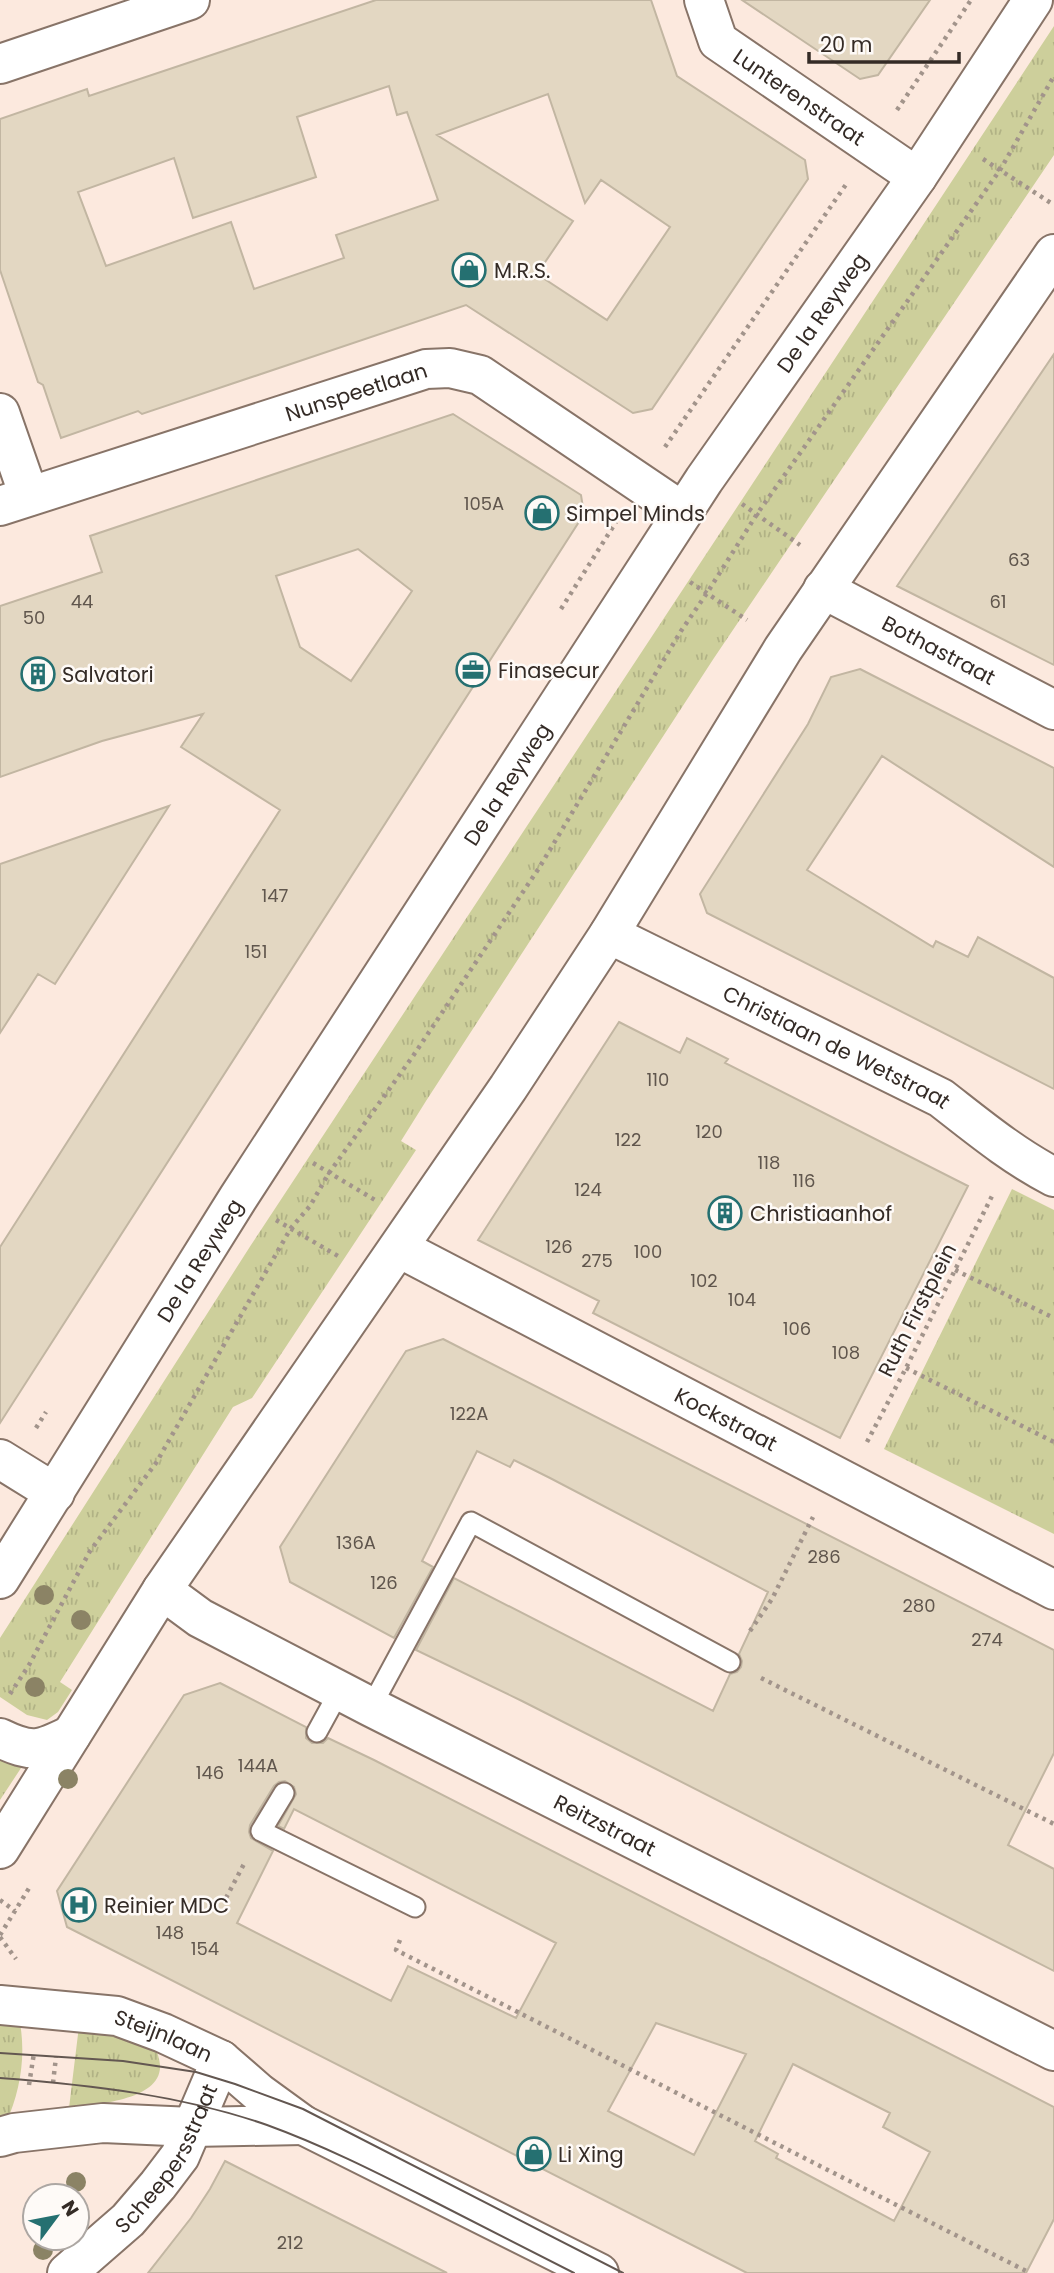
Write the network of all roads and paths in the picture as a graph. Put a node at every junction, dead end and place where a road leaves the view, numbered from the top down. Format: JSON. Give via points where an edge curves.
{"nodes":[{"id":1,"x":190,"y":0,"type":"edge"},
{"id":2,"x":704,"y":0,"type":"edge"},
{"id":3,"x":1034,"y":0,"type":"edge"},
{"id":4,"x":0,"y":64,"type":"edge"},
{"id":5,"x":1054,"y":76,"type":"edge"},
{"id":6,"x":917,"y":177,"type":"junction"},
{"id":7,"x":1051,"y":265,"type":"edge"},
{"id":8,"x":0,"y":413,"type":"edge"},
{"id":9,"x":704,"y":480,"type":"junction"},
{"id":10,"x":14,"y":501,"type":"edge"},
{"id":11,"x":683,"y":512,"type":"junction"},
{"id":12,"x":757,"y":514,"type":"junction"},
{"id":13,"x":613,"y":526,"type":"dead end"},
{"id":14,"x":655,"y":557,"type":"junction"},
{"id":15,"x":830,"y":579,"type":"junction"},
{"id":16,"x":707,"y":593,"type":"junction"},
{"id":17,"x":783,"y":649,"type":"junction"},
{"id":18,"x":1054,"y":710,"type":"edge"},
{"id":19,"x":609,"y":934,"type":"junction"},
{"id":20,"x":276,"y":1139,"type":"junction"},
{"id":21,"x":1014,"y":1153,"type":"junction"},
{"id":22,"x":329,"y":1173,"type":"junction"},
{"id":23,"x":1054,"y":1177,"type":"edge"},
{"id":24,"x":238,"y":1198,"type":"junction"},
{"id":25,"x":291,"y":1228,"type":"junction"},
{"id":26,"x":407,"y":1237,"type":"junction"},
{"id":27,"x":955,"y":1270,"type":"junction"},
{"id":28,"x":377,"y":1280,"type":"junction"},
{"id":29,"x":1054,"y":1318,"type":"edge"},
{"id":30,"x":906,"y":1368,"type":"junction"},
{"id":31,"x":1054,"y":1441,"type":"edge"},
{"id":32,"x":0,"y":1459,"type":"edge"},
{"id":33,"x":840,"y":1478,"type":"junction"},
{"id":34,"x":55,"y":1493,"type":"junction"},
{"id":35,"x":0,"y":1579,"type":"edge"},
{"id":36,"x":162,"y":1590,"type":"junction"},
{"id":37,"x":1054,"y":1590,"type":"edge"},
{"id":38,"x":730,"y":1662,"type":"junction"},
{"id":39,"x":7,"y":1699,"type":"dead end"},
{"id":40,"x":356,"y":1699,"type":"junction"},
{"id":41,"x":317,"y":1732,"type":"dead end"},
{"id":42,"x":71,"y":1735,"type":"junction"},
{"id":43,"x":0,"y":1738,"type":"edge"},
{"id":44,"x":284,"y":1793,"type":"dead end"},
{"id":45,"x":1054,"y":1824,"type":"edge"},
{"id":46,"x":0,"y":1849,"type":"edge"},
{"id":47,"x":0,"y":1900,"type":"edge"},
{"id":48,"x":415,"y":1908,"type":"joint"},
{"id":49,"x":15,"y":1911,"type":"dead end"},
{"id":50,"x":0,"y":2006,"type":"edge"},
{"id":51,"x":56,"y":2012,"type":"junction"},
{"id":52,"x":1054,"y":2051,"type":"edge"},
{"id":53,"x":221,"y":2060,"type":"junction"},
{"id":54,"x":303,"y":2125,"type":"junction"},
{"id":55,"x":192,"y":2127,"type":"junction"},
{"id":56,"x":43,"y":2129,"type":"junction"},
{"id":57,"x":0,"y":2137,"type":"edge"},
{"id":58,"x":67,"y":2273,"type":"edge"},
{"id":59,"x":599,"y":2273,"type":"edge"},
{"id":60,"x":1030,"y":2273,"type":"edge"}],
"edges":[{"from":1,"to":4,"type":"street"},
{"from":2,"to":6,"type":"street","name":"Lunterenstraat","via":[[718,41]]},
{"from":3,"to":6,"type":"street","name":"De la Reyweg"},
{"from":5,"to":12,"type":"path","via":[[1000,170]]},
{"from":6,"to":9,"type":"street","name":"De la Reyweg"},
{"from":7,"to":15,"type":"street"},
{"from":8,"to":10,"type":"street"},
{"from":9,"to":11,"type":"street","name":"De la Reyweg"},
{"from":9,"to":12,"type":"path"},
{"from":10,"to":11,"type":"street","name":"Nunspeetlaan","via":[[426,369],[450,368],[480,375]]},
{"from":11,"to":14,"type":"street","name":"De la Reyweg"},
{"from":12,"to":15,"type":"path"},
{"from":12,"to":16,"type":"path"},
{"from":13,"to":14,"type":"path"},
{"from":14,"to":16,"type":"path"},
{"from":14,"to":20,"type":"street","name":"De la Reyweg"},
{"from":15,"to":17,"type":"street"},
{"from":15,"to":18,"type":"street","name":"Bothastraat"},
{"from":16,"to":17,"type":"path"},
{"from":16,"to":22,"type":"path","via":[[539,868],[414,1056]]},
{"from":17,"to":19,"type":"street"},
{"from":19,"to":21,"type":"street","name":"Christiaan de Wetstraat","via":[[941,1098]]},
{"from":19,"to":26,"type":"street"},
{"from":20,"to":22,"type":"path"},
{"from":20,"to":24,"type":"street","name":"De la Reyweg"},
{"from":21,"to":23,"type":"street","name":"Christiaan de Wetstraat"},
{"from":21,"to":27,"type":"path","name":"Ruth Firstplein"},
{"from":22,"to":25,"type":"path"},
{"from":22,"to":26,"type":"path"},
{"from":24,"to":25,"type":"path"},
{"from":24,"to":34,"type":"street","name":"De la Reyweg"},
{"from":25,"to":28,"type":"path"},
{"from":25,"to":39,"type":"path","via":[[156,1464],[90,1551]]},
{"from":26,"to":28,"type":"street"},
{"from":26,"to":33,"type":"street","name":"Kockstraat","via":[[433,1265]]},
{"from":27,"to":29,"type":"path"},
{"from":27,"to":30,"type":"path","name":"Ruth Firstplein"},
{"from":28,"to":36,"type":"street"},
{"from":30,"to":31,"type":"path"},
{"from":30,"to":33,"type":"path","name":"Ruth Firstplein"},
{"from":32,"to":34,"type":"street"},
{"from":33,"to":37,"type":"street","name":"Kockstraat"},
{"from":33,"to":38,"type":"path","name":"Ruth Firstplein","via":[[772,1599]]},
{"from":34,"to":35,"type":"street","name":"De la Reyweg"},
{"from":36,"to":40,"type":"street","name":"Reitzstraat","via":[[200,1618]]},
{"from":36,"to":42,"type":"street"},
{"from":38,"to":40,"type":"lane","via":[[471,1521]]},
{"from":38,"to":45,"type":"path"},
{"from":40,"to":41,"type":"lane"},
{"from":40,"to":52,"type":"street","name":"Reitzstraat"},
{"from":42,"to":43,"type":"street","via":[[43,1749]]},
{"from":42,"to":46,"type":"street"},
{"from":44,"to":48,"type":"lane","via":[[261,1831]]},
{"from":47,"to":49,"type":"path"},
{"from":48,"to":60,"type":"path","via":[[396,1950]]},
{"from":50,"to":51,"type":"street","name":"Steijnlaan"},
{"from":51,"to":53,"type":"street","name":"Steijnlaan","via":[[117,2016]]},
{"from":51,"to":56,"type":"path","via":[[56,2069]]},
{"from":53,"to":54,"type":"street","name":"Steijnlaan"},
{"from":53,"to":55,"type":"street","name":"Scheepersstraat"},
{"from":54,"to":55,"type":"street","name":"Steijnlaan"},
{"from":54,"to":59,"type":"street","name":"Steijnlaan"},
{"from":55,"to":56,"type":"street","name":"Steijnlaan","via":[[103,2123]]},
{"from":55,"to":58,"type":"street","name":"Scheepersstraat","via":[[180,2155],[158,2185],[128,2220]]},
{"from":56,"to":57,"type":"street","name":"Steijnlaan"}]}
